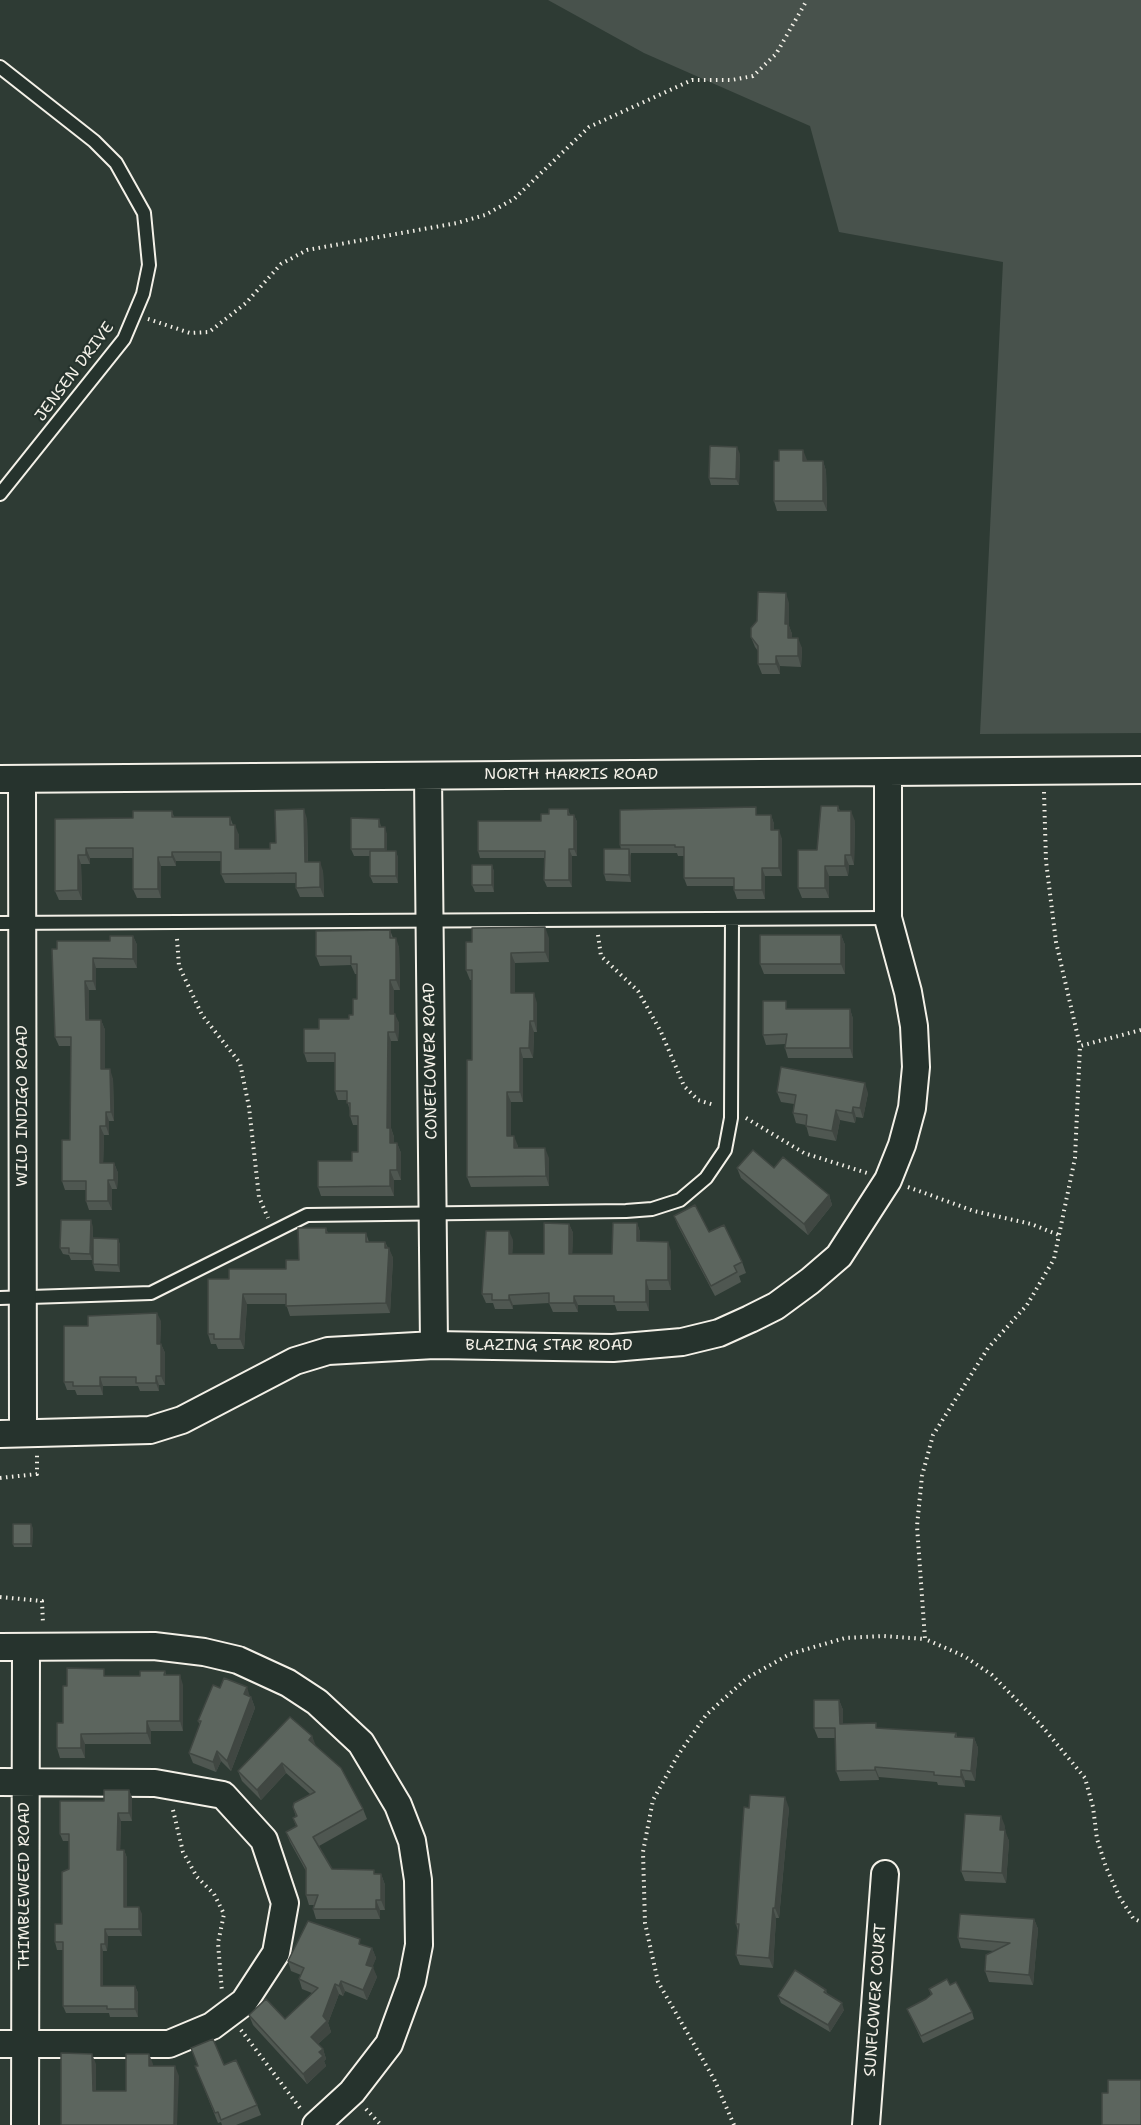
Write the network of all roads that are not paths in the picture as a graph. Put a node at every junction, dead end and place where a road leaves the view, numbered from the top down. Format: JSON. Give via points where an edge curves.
{"nodes":[{"id":1,"x":0,"y":67,"type":"edge"},
{"id":2,"x":0,"y":494,"type":"edge"},
{"id":3,"x":1141,"y":770,"type":"edge"},
{"id":4,"x":888,"y":774,"type":"junction"},
{"id":5,"x":428,"y":776,"type":"junction"},
{"id":6,"x":11,"y":779,"type":"edge"},
{"id":7,"x":888,"y":918,"type":"junction"},
{"id":8,"x":732,"y":919,"type":"junction"},
{"id":9,"x":429,"y":921,"type":"junction"},
{"id":10,"x":12,"y":924,"type":"edge"},
{"id":11,"x":434,"y":1213,"type":"junction"},
{"id":12,"x":12,"y":1298,"type":"edge"},
{"id":13,"x":434,"y":1346,"type":"junction"},
{"id":14,"x":20,"y":1434,"type":"edge"},
{"id":15,"x":35,"y":1646,"type":"junction"},
{"id":16,"x":0,"y":1647,"type":"edge"},
{"id":17,"x":12,"y":1782,"type":"edge"},
{"id":18,"x":885,"y":1874,"type":"dead end"},
{"id":19,"x":13,"y":2044,"type":"edge"},
{"id":20,"x":311,"y":2121,"type":"edge"},
{"id":21,"x":25,"y":2125,"type":"edge"},
{"id":22,"x":866,"y":2125,"type":"edge"}],
"edges":[{"from":1,"to":2,"type":"lane","name":"JENSEN DRIVE","via":[[116,164],[144,213],[149,265],[124,339]]},
{"from":3,"to":4,"type":"street","name":"NORTH HARRIS ROAD"},
{"from":4,"to":5,"type":"street","name":"NORTH HARRIS ROAD"},
{"from":4,"to":7,"type":"street","name":"BLAZING STAR ROAD"},
{"from":5,"to":6,"type":"street","name":"NORTH HARRIS ROAD"},
{"from":5,"to":9,"type":"street","name":"CONEFLOWER ROAD"},
{"from":6,"to":10,"type":"street","name":"WILD INDIGO ROAD"},
{"from":7,"to":8,"type":"lane"},
{"from":7,"to":13,"type":"street","name":"BLAZING STAR ROAD","via":[[908,992],[916,1066],[912,1108],[888,1180],[839,1256],[776,1306],[719,1333],[682,1342],[613,1348]]},
{"from":8,"to":9,"type":"lane"},
{"from":8,"to":11,"type":"lane","via":[[731,1111],[725,1150],[706,1178],[680,1200],[652,1209]]},
{"from":9,"to":10,"type":"lane"},
{"from":9,"to":11,"type":"street","name":"CONEFLOWER ROAD"},
{"from":10,"to":12,"type":"street","name":"WILD INDIGO ROAD"},
{"from":11,"to":12,"type":"lane","via":[[307,1215],[151,1293]]},
{"from":11,"to":13,"type":"street","name":"CONEFLOWER ROAD"},
{"from":12,"to":14,"type":"street","name":"WILD INDIGO ROAD"},
{"from":13,"to":14,"type":"street","name":"BLAZING STAR ROAD","via":[[328,1351],[295,1361],[182,1420],[150,1430]]},
{"from":15,"to":16,"type":"street"},
{"from":15,"to":17,"type":"street","name":"THIMBLEWEED ROAD"},
{"from":15,"to":20,"type":"street","via":[[179,1648],[238,1660],[288,1683],[317,1702],[361,1743],[379,1772],[412,1840],[418,1880],[419,1946],[412,1981],[389,2044],[352,2092]]},
{"from":17,"to":19,"type":"street","name":"THIMBLEWEED ROAD"},
{"from":17,"to":19,"type":"street","via":[[170,1786],[223,1795],[264,1840],[285,1903],[276,1953],[244,2001],[212,2026],[169,2044]]},
{"from":18,"to":22,"type":"street","name":"SUNFLOWER COURT"},
{"from":19,"to":21,"type":"street","name":"THIMBLEWEED ROAD"}]}
